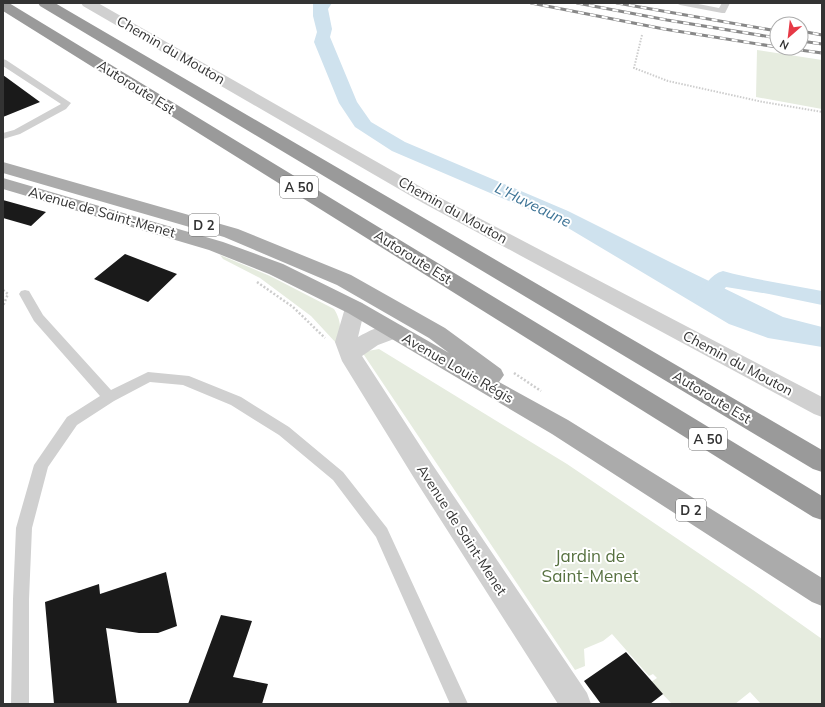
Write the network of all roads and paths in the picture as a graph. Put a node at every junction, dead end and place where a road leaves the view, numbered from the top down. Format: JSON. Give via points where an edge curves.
{"nodes":[{"id":1,"x":45,"y":3,"type":"edge"},
{"id":2,"x":88,"y":3,"type":"edge"},
{"id":3,"x":680,"y":3,"type":"edge"},
{"id":4,"x":726,"y":3,"type":"edge"},
{"id":5,"x":3,"y":5,"type":"edge"},
{"id":6,"x":642,"y":35,"type":"dead end"},
{"id":7,"x":3,"y":62,"type":"edge"},
{"id":8,"x":822,"y":112,"type":"edge"},
{"id":9,"x":3,"y":136,"type":"edge"},
{"id":10,"x":3,"y":167,"type":"edge"},
{"id":11,"x":3,"y":183,"type":"edge"},
{"id":12,"x":251,"y":279,"type":"dead end"},
{"id":13,"x":3,"y":290,"type":"edge"},
{"id":14,"x":25,"y":294,"type":"dead end"},
{"id":15,"x":3,"y":306,"type":"edge"},
{"id":16,"x":355,"y":308,"type":"junction"},
{"id":17,"x":395,"y":308,"type":"joint"},
{"id":18,"x":394,"y":331,"type":"junction"},
{"id":19,"x":327,"y":340,"type":"dead end"},
{"id":20,"x":350,"y":354,"type":"junction"},
{"id":21,"x":109,"y":397,"type":"junction"},
{"id":22,"x":822,"y":408,"type":"edge"},
{"id":23,"x":560,"y":427,"type":"junction"},
{"id":24,"x":822,"y":462,"type":"edge"},
{"id":25,"x":822,"y":509,"type":"edge"},
{"id":26,"x":822,"y":593,"type":"edge"},
{"id":27,"x":20,"y":704,"type":"edge"},
{"id":28,"x":458,"y":704,"type":"edge"},
{"id":29,"x":576,"y":704,"type":"edge"}],
"edges":[{"from":1,"to":24,"type":"highway","name":"Autoroute Est","number":"A 50"},
{"from":2,"to":22,"type":"street","name":"Chemin du Mouton","via":[[429,199]]},
{"from":3,"to":4,"type":"lane","via":[[722,11]]},
{"from":5,"to":25,"type":"highway","name":"Autoroute Est","number":"A 50"},
{"from":6,"to":8,"type":"path","via":[[634,68],[668,81]]},
{"from":7,"to":9,"type":"lane","via":[[66,103],[64,107],[17,132]]},
{"from":10,"to":17,"type":"main road","name":"Avenue de Saint-Menet","number":"D 2","via":[[231,233],[344,280]]},
{"from":11,"to":16,"type":"main road","name":"Avenue de Saint-Menet","number":"D 2","via":[[216,246],[276,269]]},
{"from":12,"to":19,"type":"path","via":[[312,323]]},
{"from":13,"to":15,"type":"path","via":[[8,294]]},
{"from":14,"to":21,"type":"lane","via":[[38,318]]},
{"from":16,"to":18,"type":"main road","name":"Avenue Louis Régis","number":"D 2"},
{"from":16,"to":20,"type":"street","name":"Avenue de Saint-Menet","via":[[346,342]]},
{"from":17,"to":23,"type":"main road","name":"Avenue Louis Régis","number":"D 2","via":[[437,333]]},
{"from":18,"to":20,"type":"street","via":[[380,334],[361,344]]},
{"from":18,"to":23,"type":"main road","name":"Avenue Louis Régis","number":"D 2"},
{"from":20,"to":29,"type":"street","name":"Avenue de Saint-Menet","via":[[423,471]]},
{"from":21,"to":27,"type":"lane","via":[[72,421],[41,465],[24,528]]},
{"from":21,"to":28,"type":"lane","via":[[148,377],[184,380],[236,401],[284,431],[338,476],[382,534]]},
{"from":23,"to":26,"type":"main road","name":"Avenue Louis Régis","number":"D 2"}]}
